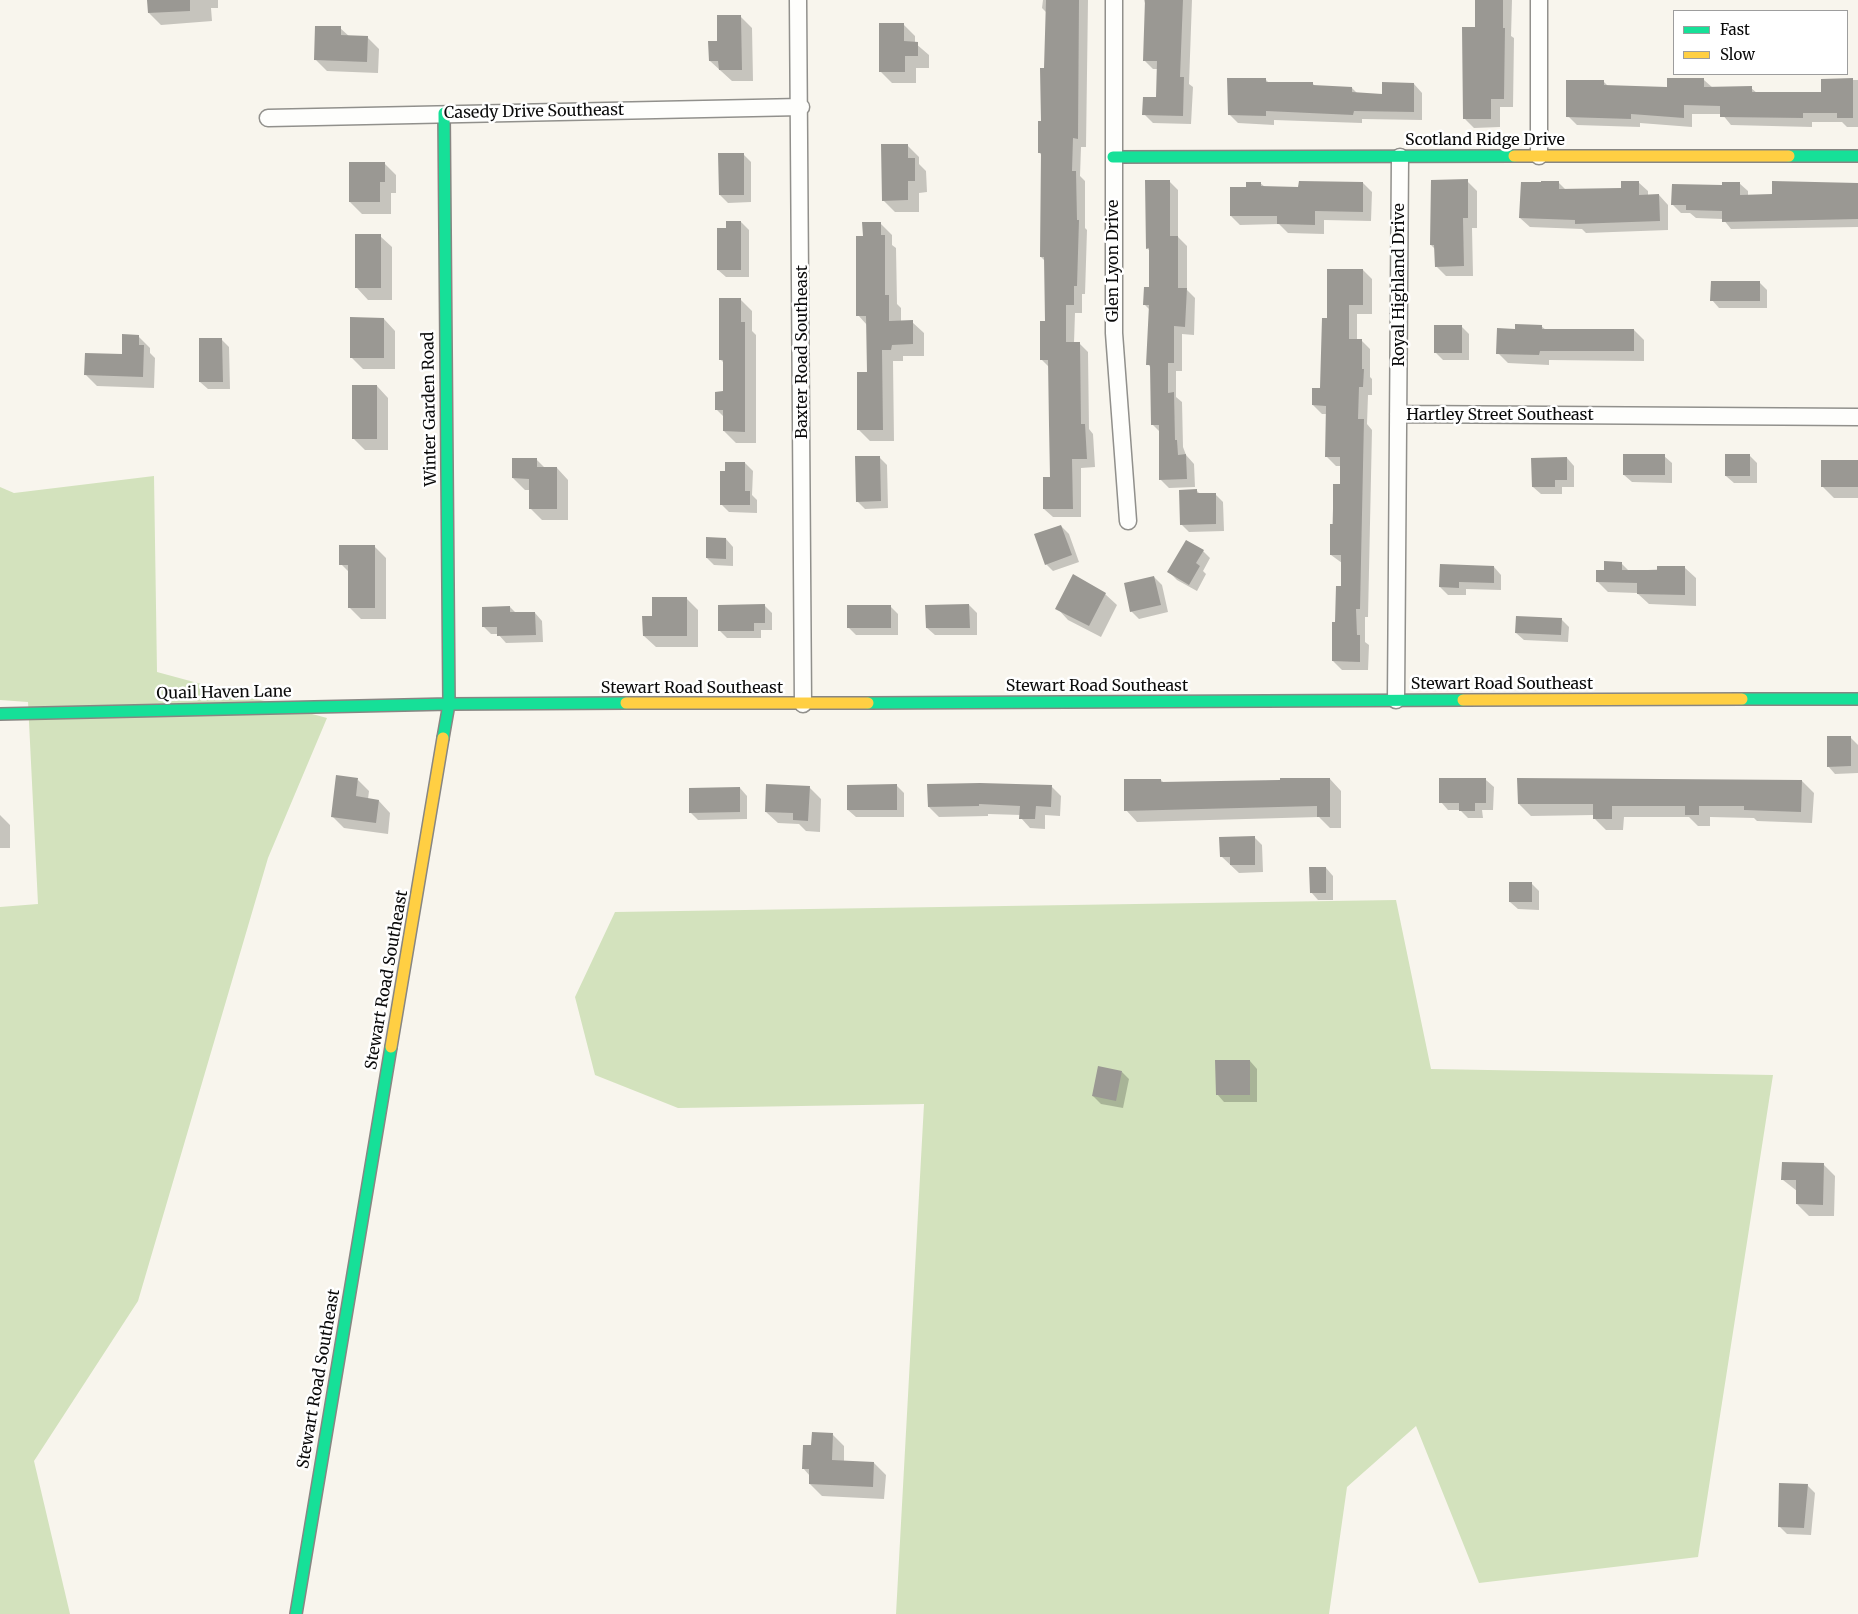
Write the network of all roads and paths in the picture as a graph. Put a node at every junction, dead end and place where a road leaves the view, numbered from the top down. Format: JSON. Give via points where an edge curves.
{"nodes":[{"id":1,"x":798,"y":0,"type":"edge"},
{"id":2,"x":1114,"y":0,"type":"edge"},
{"id":3,"x":1539,"y":0,"type":"edge"},
{"id":4,"x":801,"y":107,"type":"junction"},
{"id":5,"x":444,"y":114,"type":"junction"},
{"id":6,"x":268,"y":118,"type":"dead end"},
{"id":7,"x":1539,"y":156,"type":"junction"},
{"id":8,"x":1858,"y":156,"type":"edge"},
{"id":9,"x":1113,"y":157,"type":"junction"},
{"id":10,"x":1400,"y":157,"type":"junction"},
{"id":11,"x":1398,"y":414,"type":"junction"},
{"id":12,"x":1858,"y":417,"type":"edge"},
{"id":13,"x":1128,"y":521,"type":"dead end"},
{"id":14,"x":1858,"y":699,"type":"edge"},
{"id":15,"x":1396,"y":700,"type":"junction"},
{"id":16,"x":450,"y":704,"type":"junction"},
{"id":17,"x":803,"y":704,"type":"junction"},
{"id":18,"x":0,"y":714,"type":"edge"},
{"id":19,"x":296,"y":1614,"type":"edge"}],
"edges":[{"from":1,"to":4,"type":"street","name":"Baxter Road Southeast"},
{"from":2,"to":9,"type":"street","name":"Glen Lyon Drive"},
{"from":3,"to":7,"type":"street"},
{"from":4,"to":5,"type":"street","name":"Casedy Drive Southeast"},
{"from":4,"to":17,"type":"street","name":"Baxter Road Southeast"},
{"from":5,"to":6,"type":"street","name":"Casedy Drive Southeast"},
{"from":5,"to":16,"type":"street","name":"Winter Garden Road"},
{"from":7,"to":8,"type":"street","name":"Scotland Ridge Drive"},
{"from":7,"to":10,"type":"street","name":"Scotland Ridge Drive"},
{"from":9,"to":10,"type":"street","name":"Scotland Ridge Drive"},
{"from":9,"to":13,"type":"street","name":"Glen Lyon Drive","via":[[1114,333]]},
{"from":10,"to":11,"type":"street","name":"Royal Highland Drive"},
{"from":11,"to":12,"type":"street","name":"Hartley Street Southeast"},
{"from":11,"to":15,"type":"street","name":"Hartley Street Southeast"},
{"from":14,"to":15,"type":"street","name":"Stewart Road Southeast"},
{"from":15,"to":17,"type":"street","name":"Stewart Road Southeast"},
{"from":16,"to":17,"type":"street","name":"Stewart Road Southeast"},
{"from":16,"to":18,"type":"street","name":"Quail Haven Lane"},
{"from":16,"to":19,"type":"street","name":"Stewart Road Southeast"}]}
